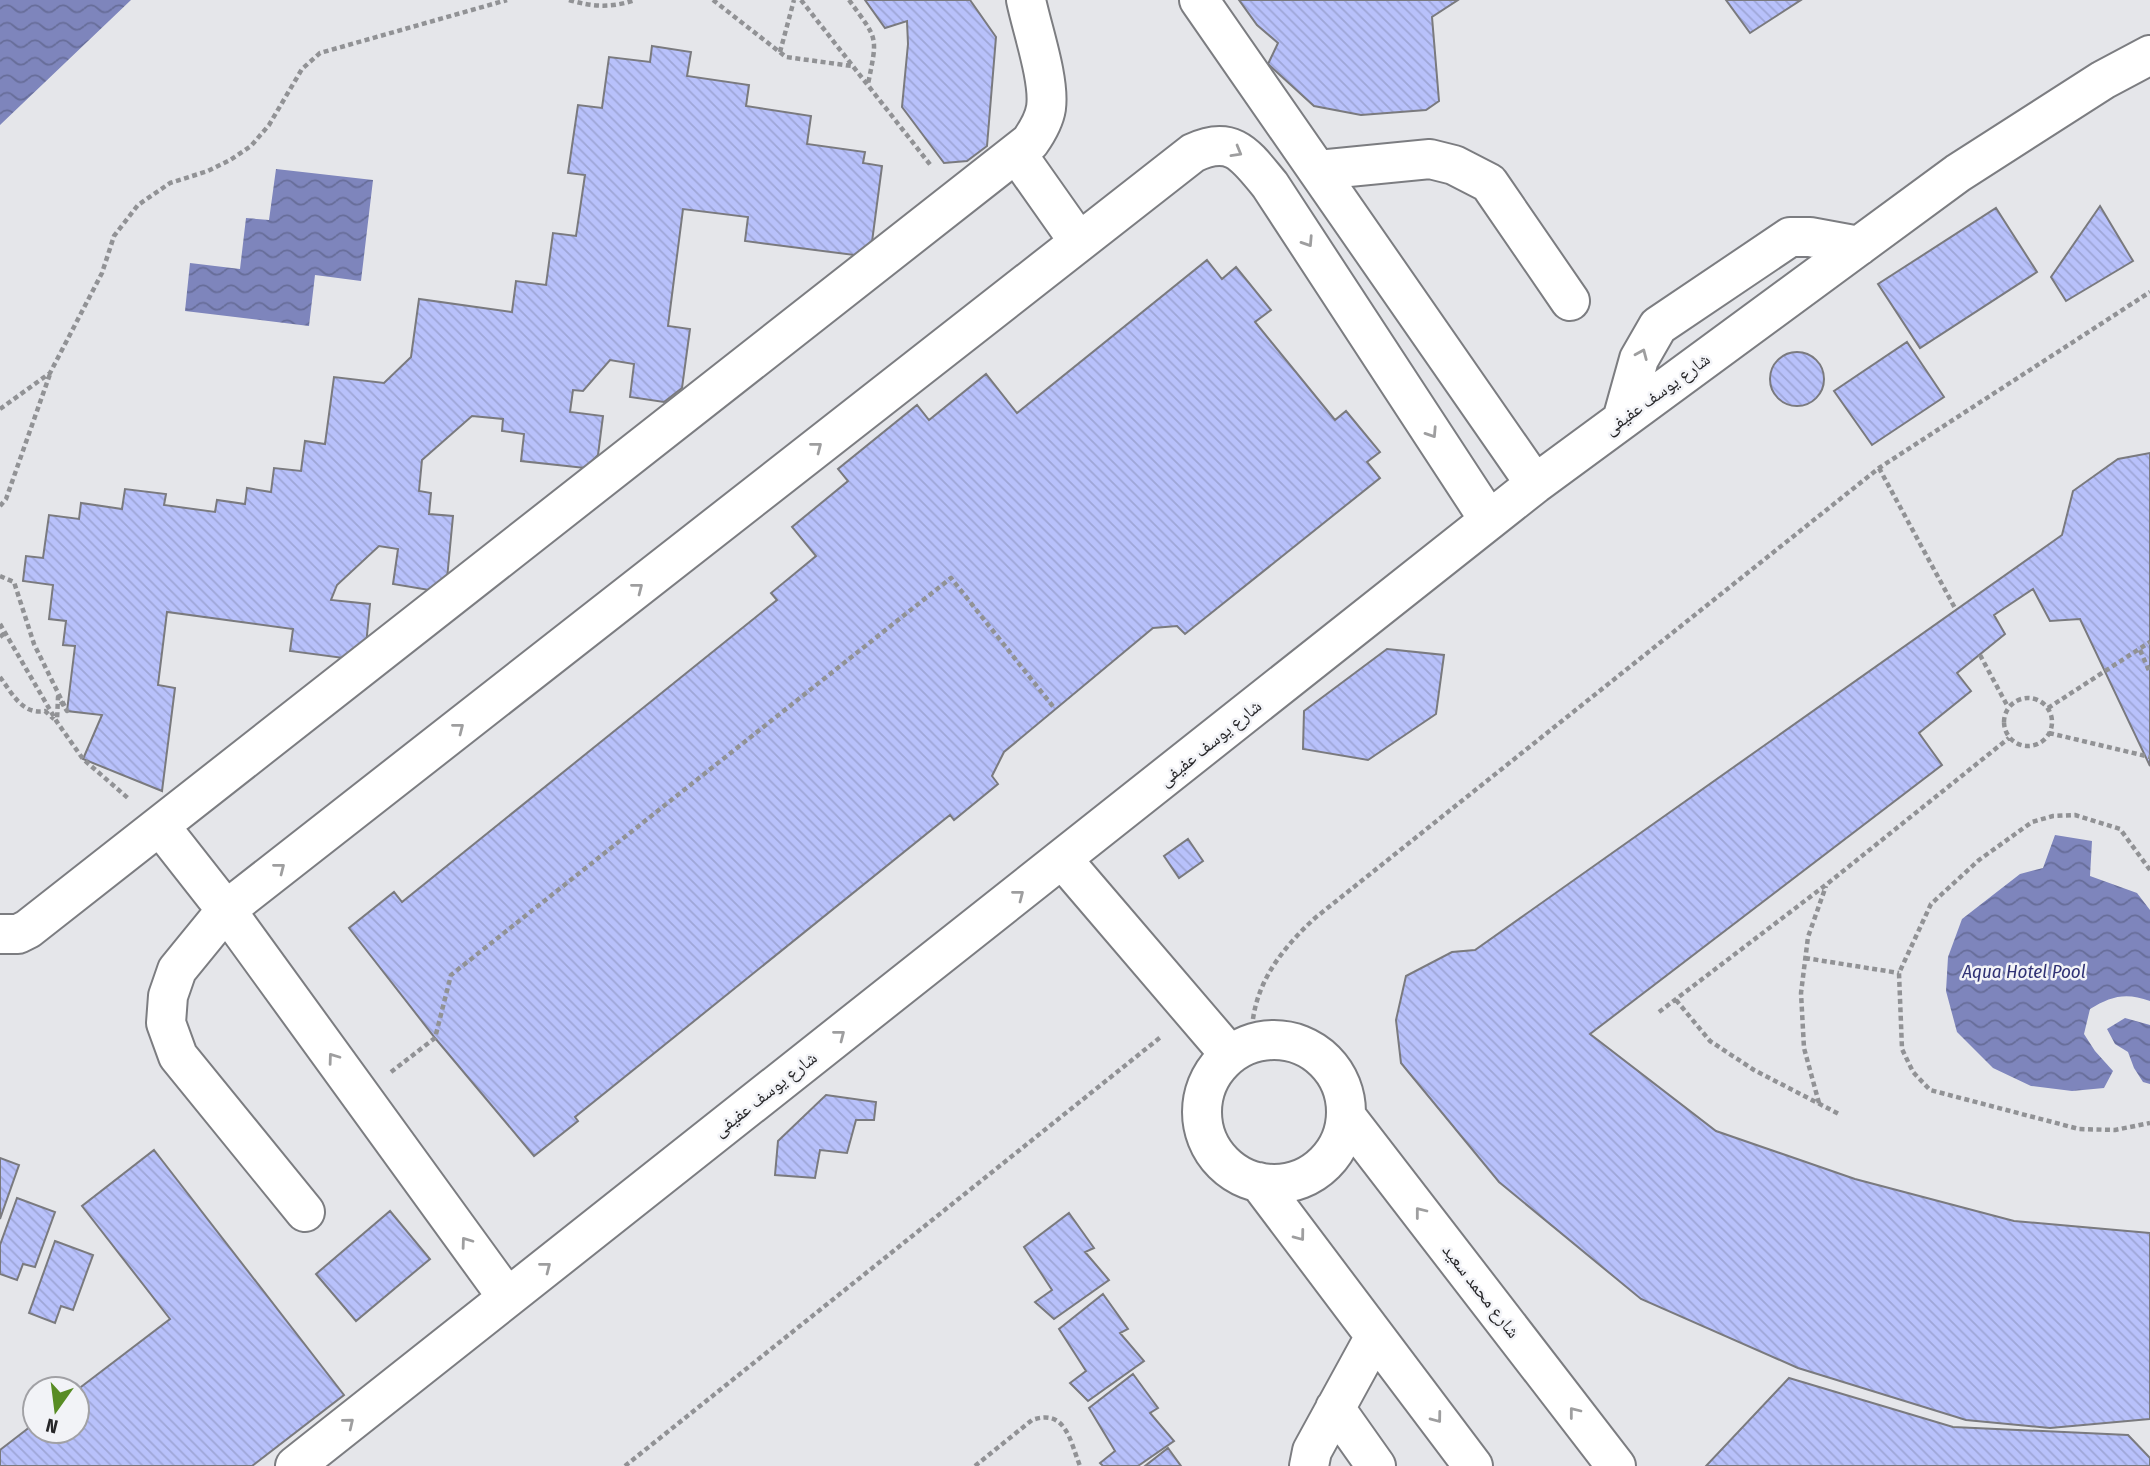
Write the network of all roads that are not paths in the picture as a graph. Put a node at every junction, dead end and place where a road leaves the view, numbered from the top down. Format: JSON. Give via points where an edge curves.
{"nodes":[{"id":1,"x":1026,"y":0,"type":"edge"},
{"id":2,"x":1199,"y":0,"type":"edge"},
{"id":3,"x":2150,"y":55,"type":"edge"},
{"id":4,"x":1017,"y":154,"type":"junction"},
{"id":5,"x":1318,"y":170,"type":"junction"},
{"id":6,"x":1079,"y":242,"type":"junction"},
{"id":7,"x":1858,"y":246,"type":"junction"},
{"id":8,"x":1570,"y":301,"type":"dead end"},
{"id":9,"x":1622,"y":419,"type":"junction"},
{"id":10,"x":1535,"y":484,"type":"junction"},
{"id":11,"x":1489,"y":520,"type":"junction"},
{"id":12,"x":160,"y":826,"type":"junction"},
{"id":13,"x":1063,"y":860,"type":"junction"},
{"id":14,"x":226,"y":910,"type":"junction"},
{"id":15,"x":0,"y":934,"type":"edge"},
{"id":16,"x":1239,"y":1049,"type":"junction"},
{"id":17,"x":1346,"y":1116,"type":"junction"},
{"id":18,"x":1259,"y":1182,"type":"junction"},
{"id":19,"x":304,"y":1212,"type":"dead end"},
{"id":20,"x":507,"y":1297,"type":"junction"},
{"id":21,"x":1375,"y":1336,"type":"junction"},
{"id":22,"x":1335,"y":1408,"type":"junction"},
{"id":23,"x":295,"y":1466,"type":"edge"},
{"id":24,"x":1309,"y":1466,"type":"edge"},
{"id":25,"x":1376,"y":1466,"type":"edge"},
{"id":26,"x":1473,"y":1466,"type":"edge"},
{"id":27,"x":1616,"y":1466,"type":"edge"}],
"edges":[{"from":1,"to":4,"type":"street","via":[[1046,109],[1035,135]]},
{"from":2,"to":5,"type":"street"},
{"from":3,"to":7,"type":"street","name":"شارع يوسف عفيفى","via":[[1969,166]]},
{"from":4,"to":6,"type":"street"},
{"from":4,"to":12,"type":"street"},
{"from":5,"to":8,"type":"street","via":[[1430,159],[1476,175],[1489,183]]},
{"from":5,"to":10,"type":"street"},
{"from":6,"to":11,"type":"street","one_way":true,"via":[[1192,153],[1219,145],[1233,147],[1270,185]]},
{"from":14,"to":6,"type":"street","one_way":true},
{"from":7,"to":9,"type":"street","name":"شارع يوسف عفيفى"},
{"from":9,"to":7,"type":"street","one_way":true,"via":[[1639,359],[1658,326],[1790,237]]},
{"from":9,"to":10,"type":"street","name":"شارع يوسف عفيفى"},
{"from":10,"to":11,"type":"street","name":"شارع يوسف عفيفى"},
{"from":11,"to":13,"type":"street","name":"شارع يوسف عفيفى"},
{"from":12,"to":14,"type":"street"},
{"from":12,"to":15,"type":"street","via":[[28,929]]},
{"from":13,"to":16,"type":"street","via":[[1193,1012]]},
{"from":20,"to":13,"type":"street","name":"شارع يوسف عفيفى","one_way":true},
{"from":14,"to":19,"type":"street","via":[[177,970],[168,996],[166,1023],[178,1056]]},
{"from":20,"to":14,"type":"street","one_way":true},
{"from":16,"to":17,"type":"street","via":[[1268,1040],[1307,1048],[1337,1077]]},
{"from":16,"to":18,"type":"street","via":[[1215,1069],[1206,1087],[1203,1128],[1223,1163]]},
{"from":17,"to":18,"type":"street","via":[[1342,1136],[1318,1169],[1280,1184]]},
{"from":27,"to":17,"type":"street","name":"شارع محمد سعيد","one_way":true},
{"from":18,"to":21,"type":"street","one_way":true},
{"from":23,"to":20,"type":"street","name":"شارع يوسف عفيفى","one_way":true},
{"from":21,"to":22,"type":"street"},
{"from":21,"to":26,"type":"street","one_way":true},
{"from":22,"to":24,"type":"street"},
{"from":22,"to":25,"type":"street"}]}
